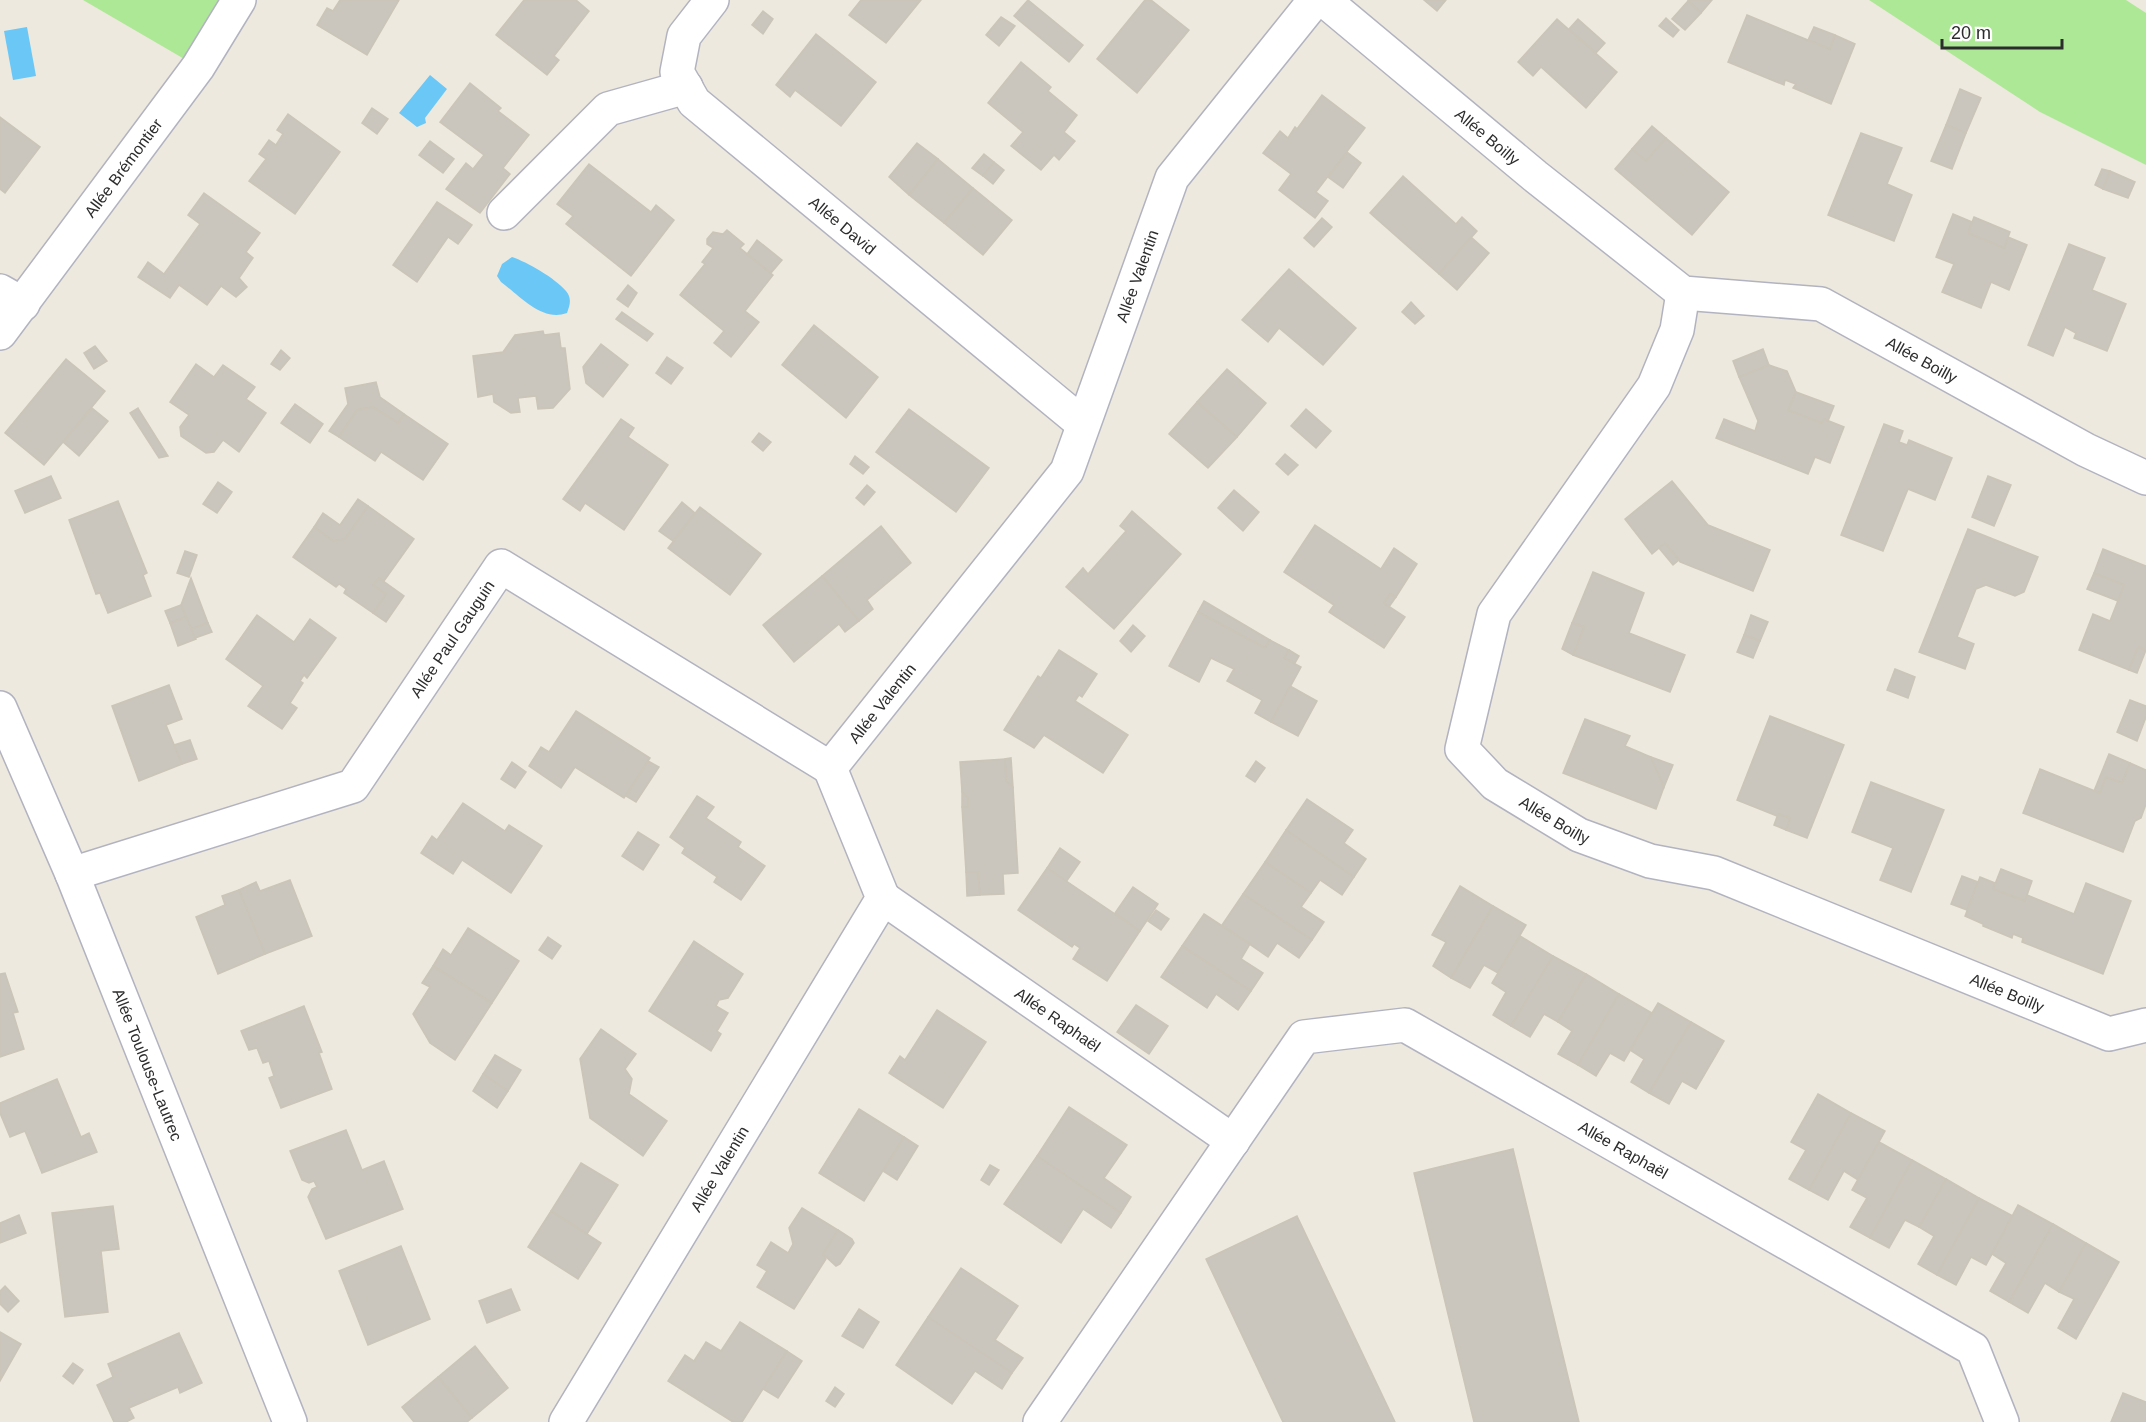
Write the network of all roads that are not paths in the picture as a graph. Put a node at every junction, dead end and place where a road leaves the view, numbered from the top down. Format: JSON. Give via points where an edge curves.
{"nodes":[{"id":1,"x":239,"y":0,"type":"edge"},
{"id":2,"x":712,"y":0,"type":"edge"},
{"id":3,"x":1315,"y":0,"type":"edge"},
{"id":4,"x":1324,"y":0,"type":"edge"},
{"id":5,"x":686,"y":87,"type":"junction"},
{"id":6,"x":504,"y":213,"type":"dead end"},
{"id":7,"x":1683,"y":293,"type":"junction"},
{"id":8,"x":12,"y":298,"type":"edge"},
{"id":9,"x":0,"y":333,"type":"edge"},
{"id":10,"x":1083,"y":424,"type":"junction"},
{"id":11,"x":2146,"y":478,"type":"edge"},
{"id":12,"x":0,"y":708,"type":"edge"},
{"id":13,"x":830,"y":768,"type":"junction"},
{"id":14,"x":72,"y":874,"type":"junction"},
{"id":15,"x":884,"y":898,"type":"junction"},
{"id":16,"x":2146,"y":1025,"type":"edge"},
{"id":17,"x":1233,"y":1141,"type":"junction"},
{"id":18,"x":290,"y":1422,"type":"edge"},
{"id":19,"x":566,"y":1422,"type":"edge"},
{"id":20,"x":1040,"y":1422,"type":"edge"},
{"id":21,"x":2002,"y":1422,"type":"edge"}],
"edges":[{"from":1,"to":8,"type":"street","name":"Allée Brémontier","via":[[198,67]]},
{"from":2,"to":5,"type":"street","name":"Allée David","via":[[684,36],[677,72]]},
{"from":3,"to":10,"type":"street","name":"Allée Valentin","via":[[1172,178]]},
{"from":4,"to":7,"type":"street","name":"Allée Boilly","via":[[1534,176]]},
{"from":5,"to":6,"type":"street","via":[[608,109]]},
{"from":5,"to":10,"type":"street","name":"Allée David","via":[[694,102]]},
{"from":7,"to":11,"type":"street","name":"Allée Boilly","via":[[1821,304],[2086,450]]},
{"from":7,"to":16,"type":"street","name":"Allée Boilly","via":[[1677,330],[1654,386],[1494,614],[1462,749],[1495,784],[1579,835],[1650,861],[1714,873],[2109,1034]]},
{"from":8,"to":9,"type":"street","name":"Allée Brémontier"},
{"from":10,"to":13,"type":"street","name":"Allée Valentin","via":[[1066,471]]},
{"from":12,"to":14,"type":"street","name":"Allée Toulouse-Lautrec"},
{"from":13,"to":14,"type":"street","name":"Allée Paul Gauguin","via":[[501,566],[353,786]]},
{"from":13,"to":15,"type":"street"},
{"from":14,"to":18,"type":"street","name":"Allée Toulouse-Lautrec"},
{"from":15,"to":17,"type":"street","name":"Allée Raphaël"},
{"from":15,"to":19,"type":"street","name":"Allée Valentin"},
{"from":17,"to":20,"type":"street","name":"Allée Raphaël"},
{"from":17,"to":21,"type":"street","name":"Allée Raphaël","via":[[1305,1037],[1405,1025],[1973,1348]]}]}
